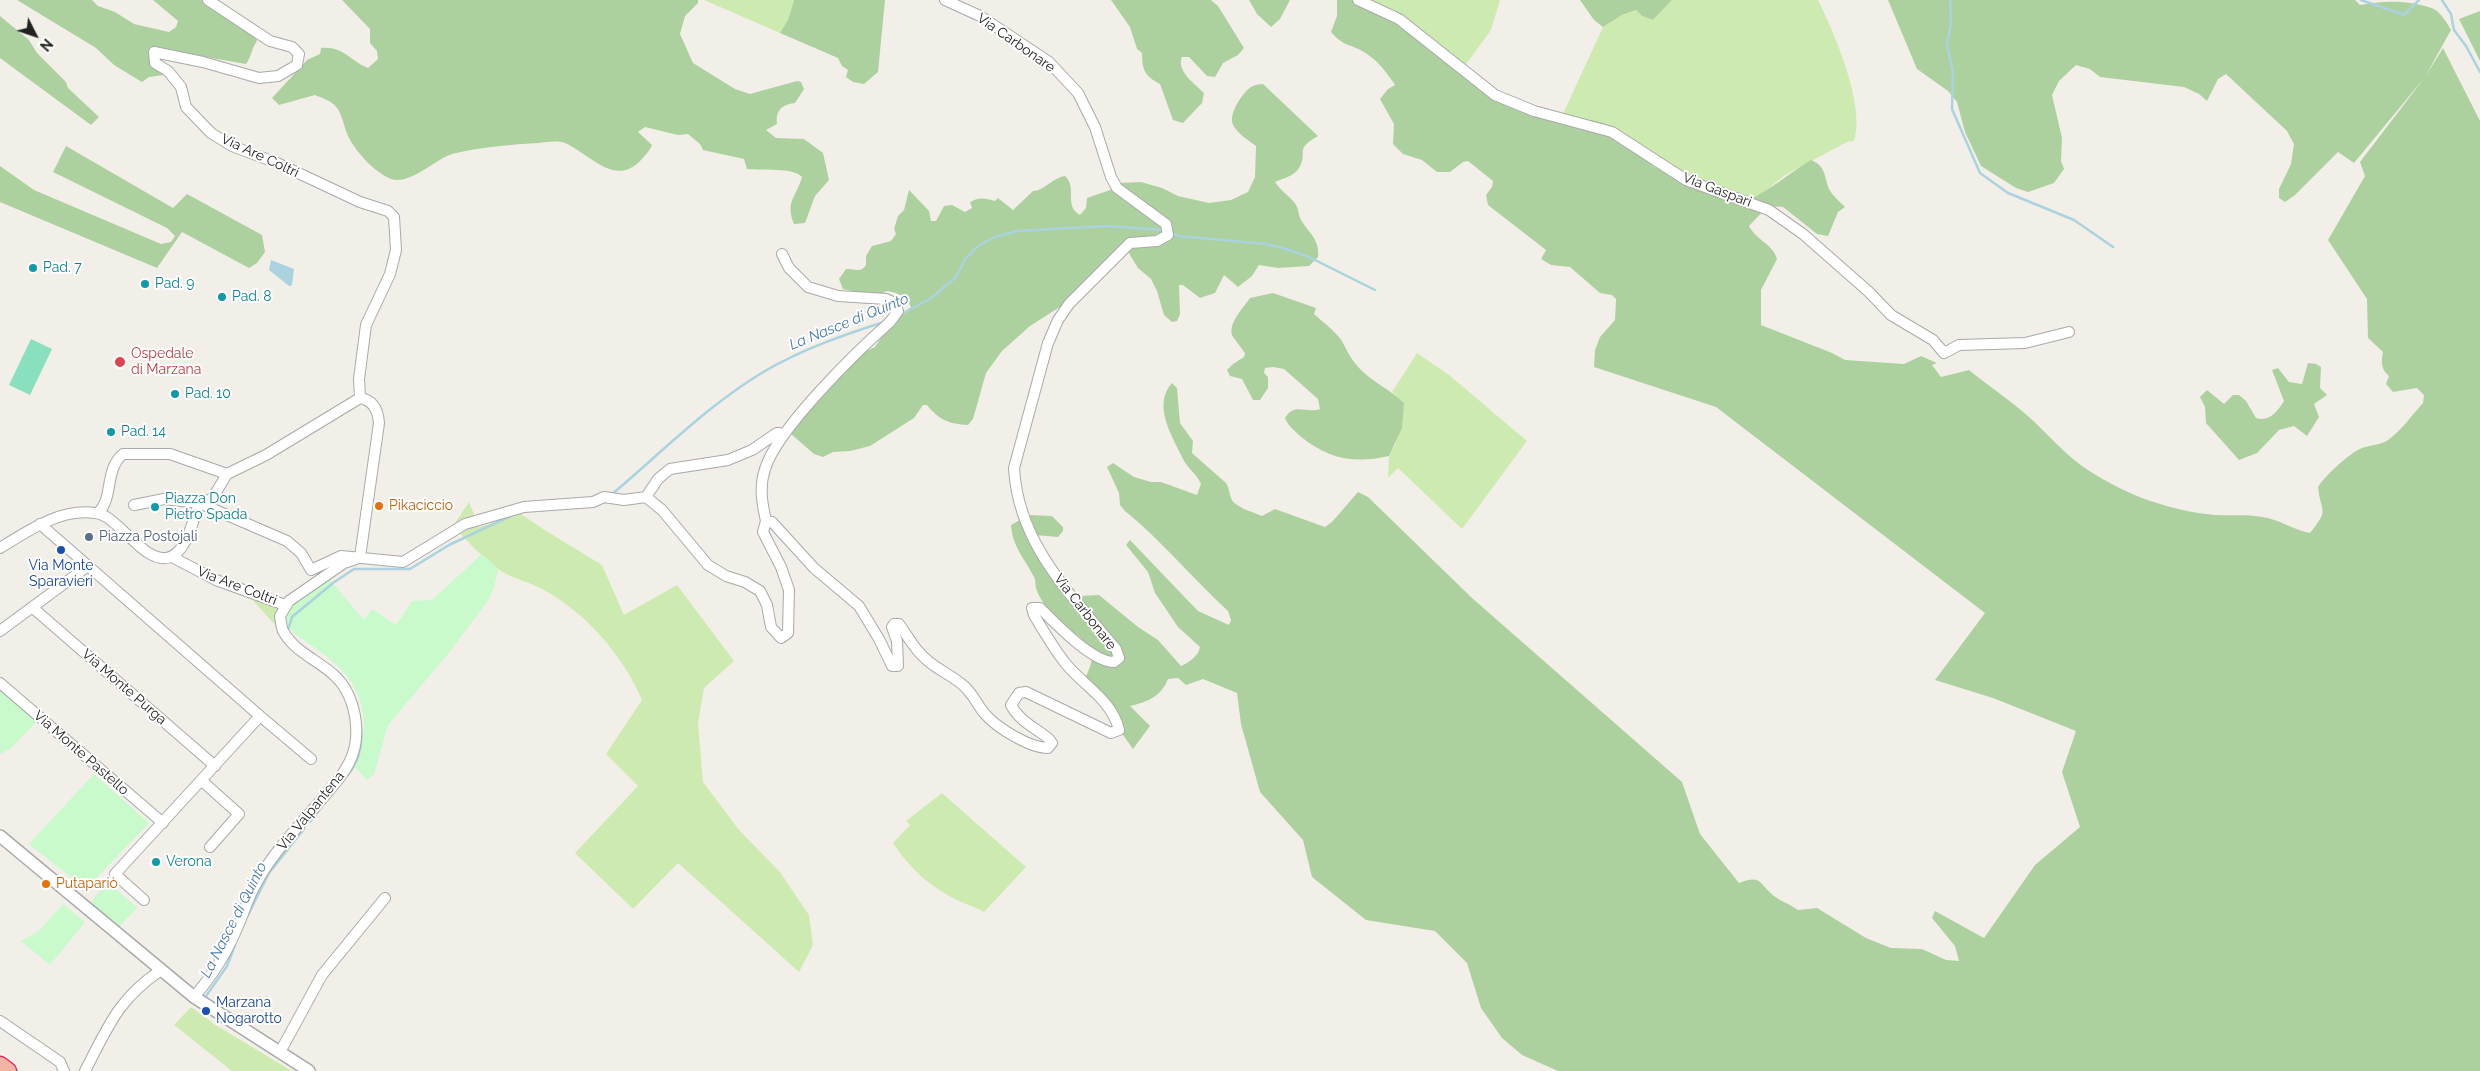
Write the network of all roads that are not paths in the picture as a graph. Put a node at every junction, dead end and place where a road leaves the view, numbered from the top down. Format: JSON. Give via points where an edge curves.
{"nodes":[{"id":1,"x":208,"y":0,"type":"edge"},
{"id":2,"x":945,"y":0,"type":"edge"},
{"id":3,"x":1358,"y":0,"type":"edge"},
{"id":4,"x":782,"y":254,"type":"dead end"},
{"id":5,"x":2069,"y":332,"type":"dead end"},
{"id":6,"x":360,"y":398,"type":"junction"},
{"id":7,"x":780,"y":438,"type":"junction"},
{"id":8,"x":227,"y":474,"type":"junction"},
{"id":9,"x":646,"y":498,"type":"junction"},
{"id":10,"x":199,"y":503,"type":"junction"},
{"id":11,"x":134,"y":505,"type":"dead end"},
{"id":12,"x":98,"y":513,"type":"junction"},
{"id":13,"x":766,"y":521,"type":"junction"},
{"id":14,"x":40,"y":524,"type":"junction"},
{"id":15,"x":0,"y":548,"type":"edge"},
{"id":16,"x":172,"y":557,"type":"junction"},
{"id":17,"x":360,"y":557,"type":"junction"},
{"id":18,"x":88,"y":566,"type":"junction"},
{"id":19,"x":285,"y":605,"type":"junction"},
{"id":20,"x":33,"y":608,"type":"junction"},
{"id":21,"x":0,"y":631,"type":"edge"},
{"id":22,"x":0,"y":683,"type":"edge"},
{"id":23,"x":260,"y":716,"type":"junction"},
{"id":24,"x":311,"y":759,"type":"dead end"},
{"id":25,"x":215,"y":766,"type":"junction"},
{"id":26,"x":202,"y":781,"type":"junction"},
{"id":27,"x":163,"y":823,"type":"junction"},
{"id":28,"x":0,"y":836,"type":"edge"},
{"id":29,"x":210,"y":847,"type":"dead end"},
{"id":30,"x":385,"y":898,"type":"dead end"},
{"id":31,"x":144,"y":900,"type":"dead end"},
{"id":32,"x":161,"y":970,"type":"junction"},
{"id":33,"x":194,"y":997,"type":"junction"},
{"id":34,"x":0,"y":1021,"type":"edge"},
{"id":35,"x":280,"y":1052,"type":"junction"},
{"id":36,"x":0,"y":1065,"type":"edge"},
{"id":37,"x":8,"y":1071,"type":"edge"},
{"id":38,"x":64,"y":1071,"type":"edge"},
{"id":39,"x":85,"y":1071,"type":"edge"},
{"id":40,"x":309,"y":1071,"type":"edge"}],
"edges":[{"from":1,"to":6,"type":"street","name":"Via Are Coltri","via":[[270,41],[292,47],[299,54],[297,65],[278,76],[259,78],[154,52],[155,63],[168,71],[181,87],[186,107],[211,133],[232,146],[360,202],[388,210],[394,217],[396,250],[390,274],[366,325],[359,379]]},
{"from":2,"to":13,"type":"street","name":"Via Carbonare","via":[[980,16],[1049,62],[1078,92],[1117,188],[1166,224],[1168,236],[1157,241],[1130,243],[1069,304],[1058,320],[1048,343],[1014,468],[1015,489],[1023,518],[1040,555],[1116,649],[1119,658],[1108,662],[1094,655],[1040,608],[1032,608],[1034,615],[1067,665],[1101,697],[1119,730],[1111,732],[1026,692],[1019,693],[1011,705],[1014,711],[1052,743],[1043,748],[1022,739],[999,727],[985,714],[964,686],[918,651],[899,624],[892,628],[897,642],[898,666],[892,666],[859,606],[814,568],[772,522]]},
{"from":3,"to":5,"type":"street","name":"Via Gaspari","via":[[1398,19],[1495,95],[1534,111],[1612,132],[1686,180],[1769,210],[1804,234],[1891,314],[1933,340],[1944,353],[1959,345],[2025,343]]},
{"from":4,"to":7,"type":"street","via":[[789,268],[808,287],[838,296],[886,299],[894,303],[898,311]]},
{"from":6,"to":8,"type":"street","via":[[266,455]]},
{"from":6,"to":17,"type":"street","via":[[368,399],[374,406],[379,423]]},
{"from":7,"to":9,"type":"street","via":[[777,433],[752,450],[728,460],[670,469]]},
{"from":7,"to":13,"type":"street","via":[[765,468],[760,493]]},
{"from":8,"to":10,"type":"street","via":[[212,498]]},
{"from":8,"to":12,"type":"street","via":[[170,454],[124,454],[109,480],[106,502]]},
{"from":9,"to":13,"type":"street","via":[[662,510],[708,565],[760,591],[767,605],[771,627],[781,638],[788,633],[788,590],[781,567],[763,532]]},
{"from":9,"to":17,"type":"street","via":[[624,500],[604,497],[593,502],[524,507],[466,524],[403,562]]},
{"from":10,"to":11,"type":"street","via":[[164,499]]},
{"from":10,"to":16,"type":"street","via":[[189,535]]},
{"from":10,"to":17,"type":"street","via":[[287,541],[301,553],[312,570],[341,556]]},
{"from":12,"to":14,"type":"street","via":[[77,513]]},
{"from":12,"to":16,"type":"street","name":"Via Are Coltri","via":[[146,551],[161,558]]},
{"from":14,"to":15,"type":"street"},
{"from":14,"to":18,"type":"street"},
{"from":16,"to":19,"type":"street","name":"Via Are Coltri","via":[[235,588]]},
{"from":17,"to":19,"type":"street","name":"Via Are Coltri","via":[[344,563]]},
{"from":18,"to":20,"type":"street"},
{"from":18,"to":23,"type":"street"},
{"from":19,"to":33,"type":"street","name":"Via Valpantena","via":[[280,616],[283,631],[298,648],[332,671],[345,687],[353,705],[356,726],[354,753],[346,769],[256,884],[223,958]]},
{"from":20,"to":21,"type":"street"},
{"from":20,"to":25,"type":"street","name":"Via Monte Purga"},
{"from":22,"to":27,"type":"street","name":"Via Monte Pastello"},
{"from":23,"to":24,"type":"street"},
{"from":23,"to":25,"type":"street"},
{"from":25,"to":26,"type":"street"},
{"from":26,"to":27,"type":"street"},
{"from":26,"to":29,"type":"street","via":[[239,814]]},
{"from":27,"to":31,"type":"street","via":[[115,874]]},
{"from":28,"to":32,"type":"street"},
{"from":30,"to":35,"type":"street","via":[[322,976]]},
{"from":32,"to":33,"type":"street"},
{"from":32,"to":39,"type":"street","via":[[127,997],[111,1019]]},
{"from":33,"to":35,"type":"street"},
{"from":34,"to":38,"type":"street","via":[[60,1062]]},
{"from":35,"to":40,"type":"street"},
{"from":36,"to":37,"type":"highway"}]}
